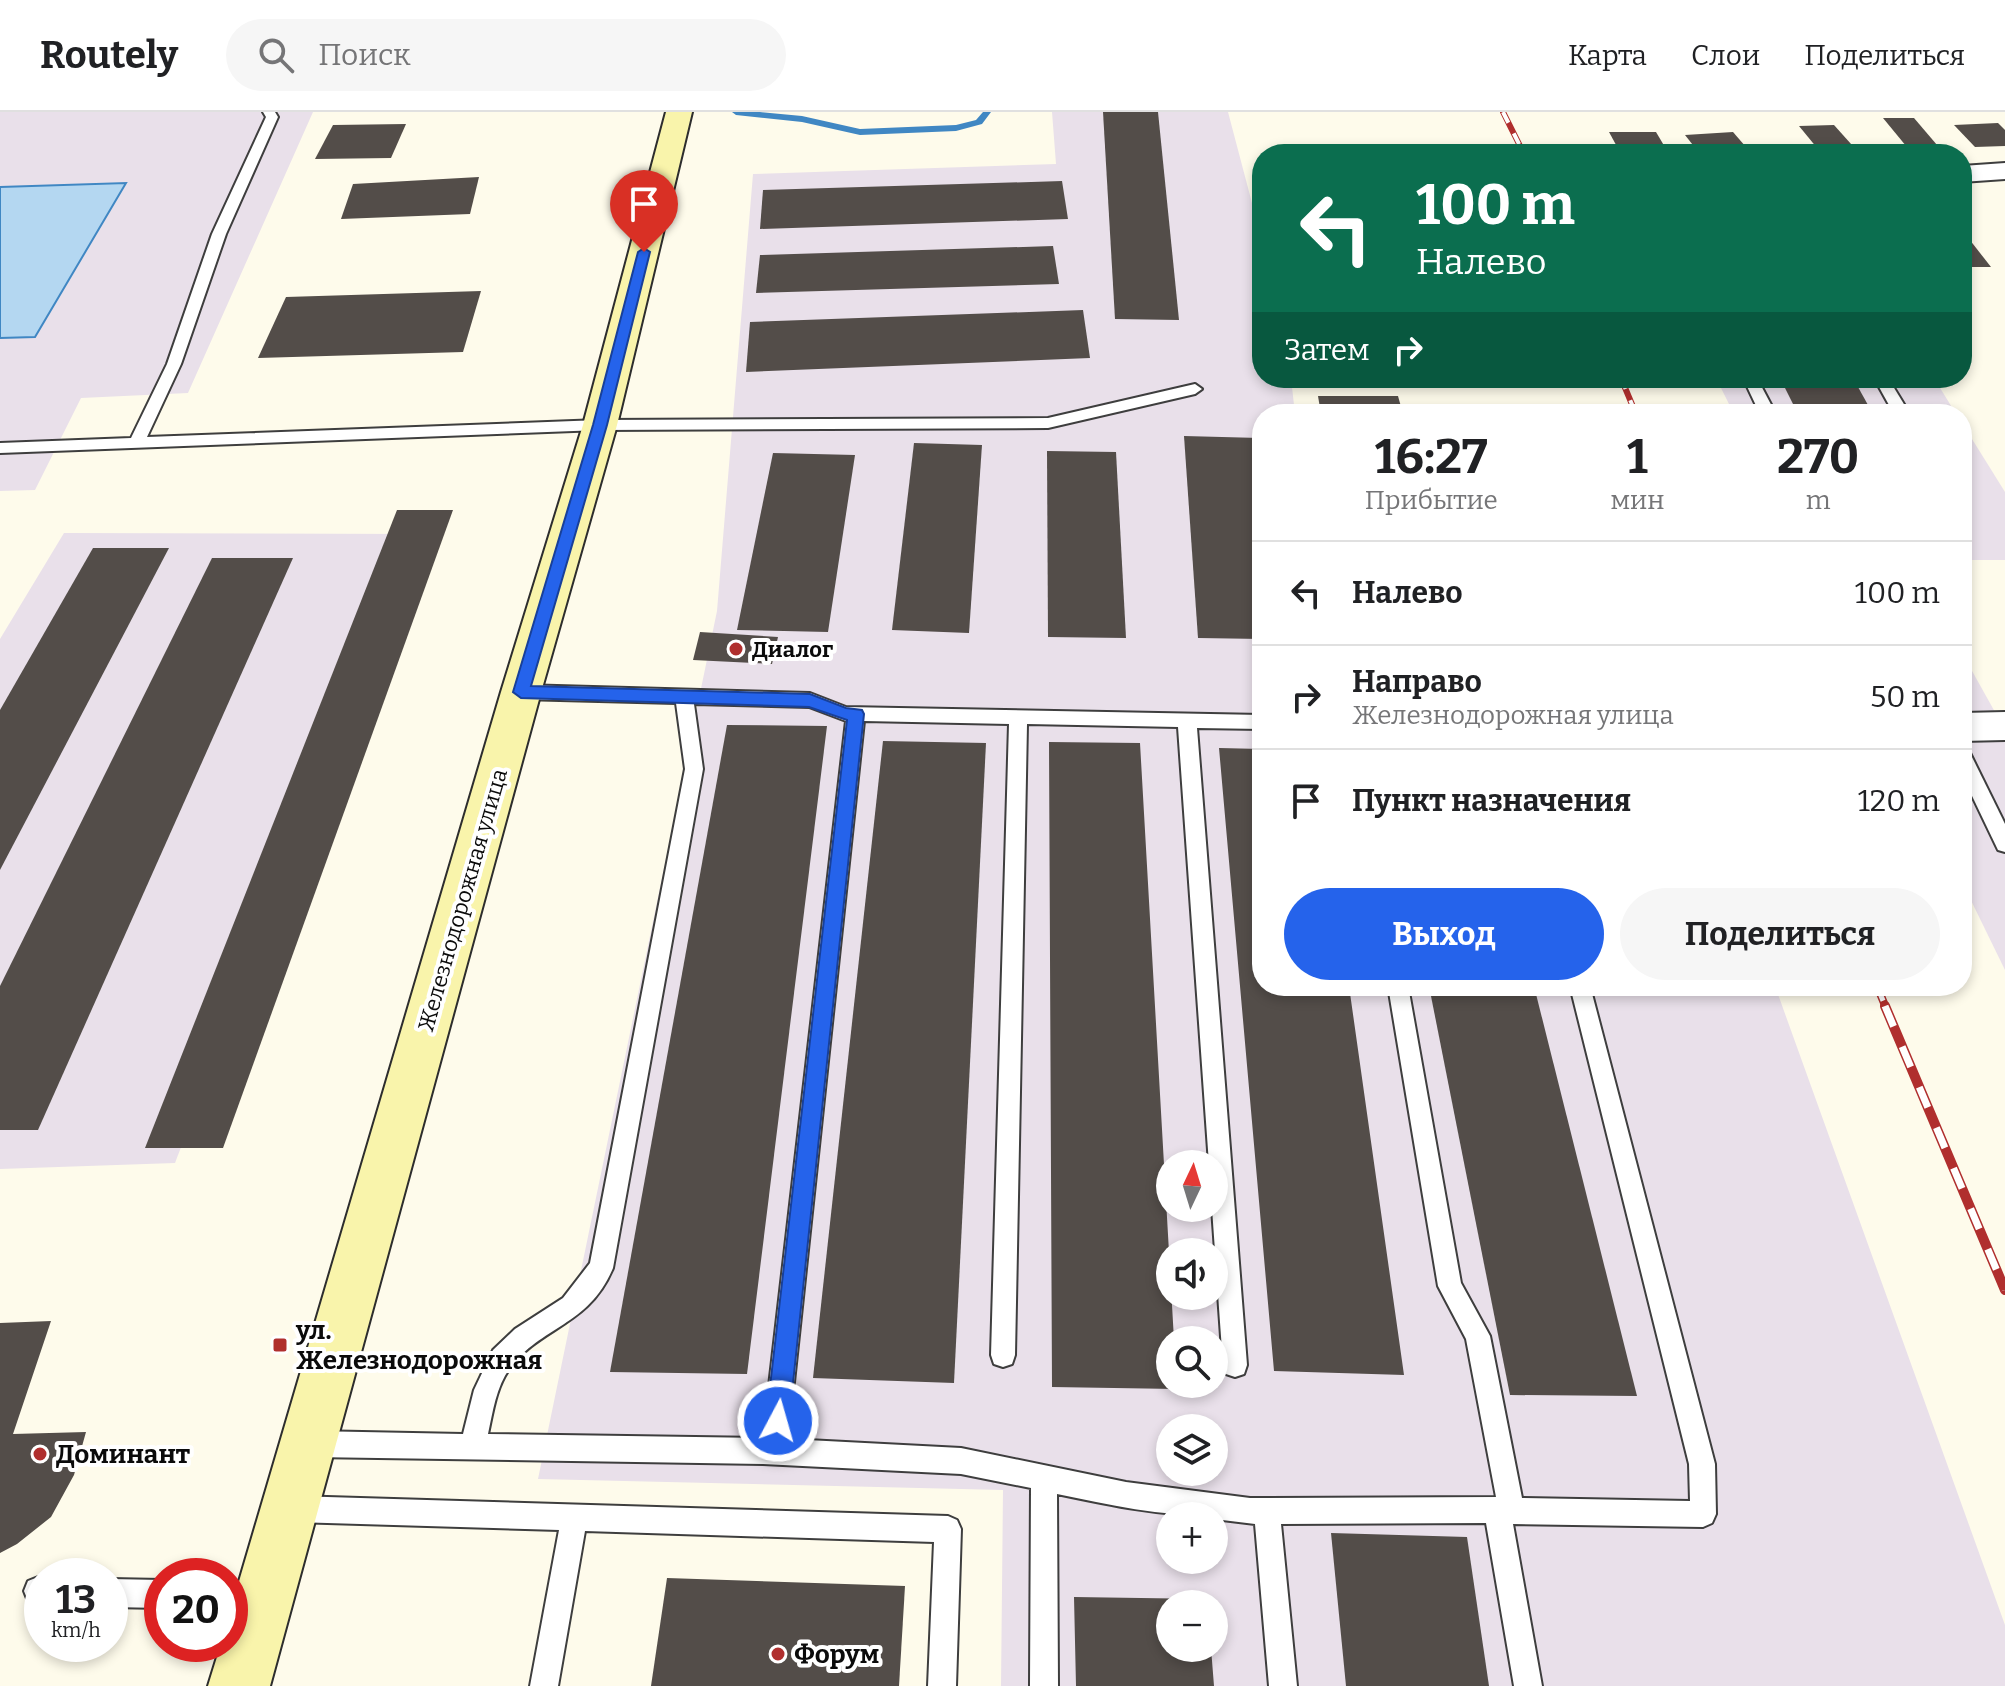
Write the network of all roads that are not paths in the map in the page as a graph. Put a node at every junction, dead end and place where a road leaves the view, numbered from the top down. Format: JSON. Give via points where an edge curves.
{"nodes":[{"id":1,"x":269,"y":112,"type":"edge"},
{"id":2,"x":679,"y":112,"type":"edge"},
{"id":3,"x":2005,"y":171,"type":"edge"},
{"id":4,"x":1972,"y":173,"type":"edge"},
{"id":5,"x":1195,"y":389,"type":"dead end"},
{"id":6,"x":600,"y":425,"type":"junction"},
{"id":7,"x":137,"y":442,"type":"junction"},
{"id":8,"x":0,"y":448,"type":"edge"},
{"id":9,"x":521,"y":692,"type":"junction"},
{"id":10,"x":684,"y":696,"type":"junction"},
{"id":11,"x":856,"y":714,"type":"junction"},
{"id":12,"x":1018,"y":718,"type":"junction"},
{"id":13,"x":1187,"y":721,"type":"junction"},
{"id":14,"x":1252,"y":722,"type":"edge"},
{"id":15,"x":2005,"y":726,"type":"edge"},
{"id":16,"x":1972,"y":727,"type":"edge"},
{"id":17,"x":1972,"y":776,"type":"edge"},
{"id":18,"x":2005,"y":844,"type":"edge"},
{"id":19,"x":1400,"y":996,"type":"edge"},
{"id":20,"x":1583,"y":996,"type":"edge"},
{"id":21,"x":1003,"y":1355,"type":"dead end"},
{"id":22,"x":1235,"y":1365,"type":"dead end"},
{"id":23,"x":308,"y":1444,"type":"junction"},
{"id":24,"x":473,"y":1447,"type":"junction"},
{"id":25,"x":774,"y":1451,"type":"junction"},
{"id":26,"x":1044,"y":1478,"type":"junction"},
{"id":27,"x":290,"y":1509,"type":"junction"},
{"id":28,"x":1504,"y":1510,"type":"junction"},
{"id":29,"x":1267,"y":1511,"type":"junction"},
{"id":30,"x":574,"y":1518,"type":"junction"},
{"id":31,"x":239,"y":1686,"type":"edge"},
{"id":32,"x":544,"y":1686,"type":"edge"},
{"id":33,"x":942,"y":1686,"type":"edge"},
{"id":34,"x":1044,"y":1686,"type":"edge"},
{"id":35,"x":1283,"y":1686,"type":"edge"},
{"id":36,"x":1528,"y":1686,"type":"edge"}],
"edges":[{"from":1,"to":7,"type":"lane","via":[[272,117],[219,234],[174,364]]},
{"from":2,"to":6,"type":"main road","name":"Железнодорожная улица"},
{"from":3,"to":4,"type":"street"},
{"from":5,"to":6,"type":"lane","via":[[1048,423]]},
{"from":6,"to":7,"type":"lane"},
{"from":6,"to":9,"type":"main road","name":"Железнодорожная улица"},
{"from":7,"to":8,"type":"lane"},
{"from":9,"to":10,"type":"lane"},
{"from":9,"to":23,"type":"main road","name":"Железнодорожная улица"},
{"from":10,"to":11,"type":"lane","via":[[810,700]]},
{"from":10,"to":24,"type":"lane","via":[[694,769],[601,1268],[575,1303],[500,1360],[484,1396]]},
{"from":11,"to":12,"type":"lane"},
{"from":11,"to":25,"type":"lane"},
{"from":12,"to":13,"type":"lane"},
{"from":12,"to":21,"type":"lane"},
{"from":13,"to":14,"type":"lane"},
{"from":13,"to":22,"type":"lane"},
{"from":15,"to":16,"type":"street"},
{"from":17,"to":18,"type":"lane"},
{"from":19,"to":28,"type":"lane","via":[[1450,1286],[1478,1336]]},
{"from":20,"to":28,"type":"lane","via":[[1702,1464],[1703,1514]]},
{"from":23,"to":24,"type":"lane"},
{"from":23,"to":27,"type":"main road","name":"Железнодорожная улица"},
{"from":24,"to":25,"type":"lane"},
{"from":25,"to":26,"type":"lane","via":[[961,1461]]},
{"from":26,"to":29,"type":"lane","via":[[1126,1495]]},
{"from":26,"to":34,"type":"lane"},
{"from":27,"to":30,"type":"lane"},
{"from":27,"to":31,"type":"main road","name":"Железнодорожная улица","via":[[253,1596]]},
{"from":28,"to":29,"type":"lane"},
{"from":28,"to":36,"type":"lane"},
{"from":29,"to":35,"type":"lane"},
{"from":30,"to":32,"type":"lane"},
{"from":30,"to":33,"type":"lane","via":[[948,1529]]}]}
